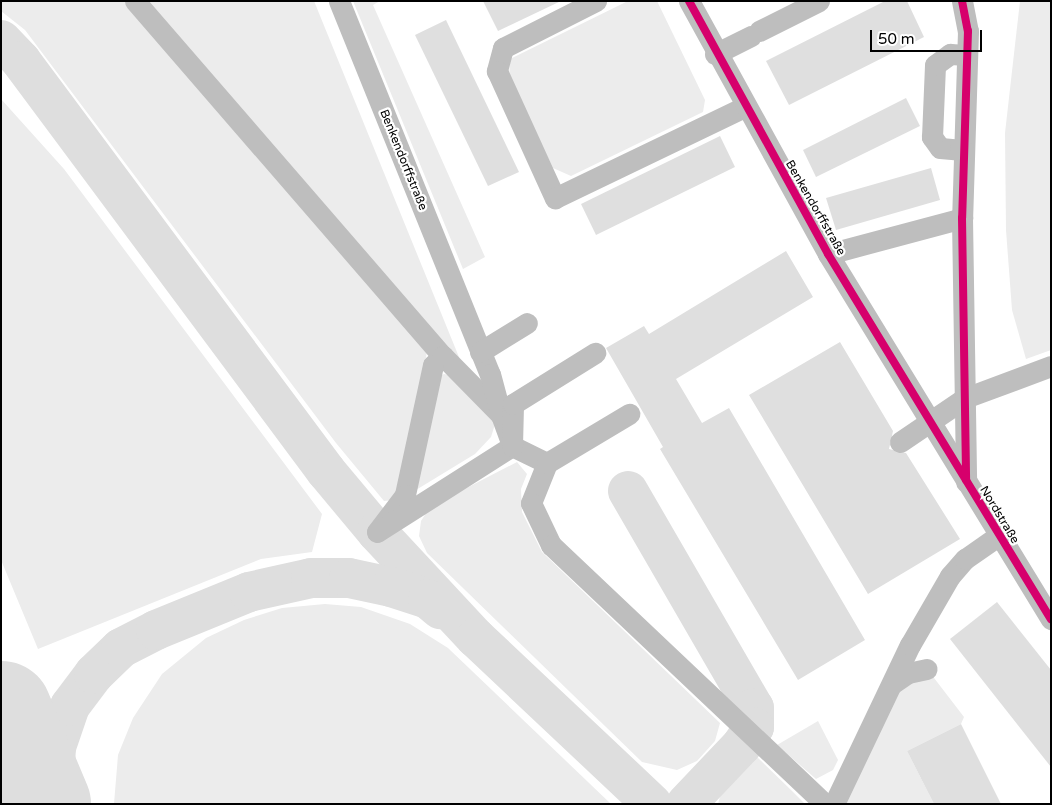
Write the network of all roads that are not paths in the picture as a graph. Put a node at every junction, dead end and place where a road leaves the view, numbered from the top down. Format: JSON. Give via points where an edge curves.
{"nodes":[{"id":1,"x":135,"y":1,"type":"edge"},
{"id":2,"x":339,"y":1,"type":"edge"},
{"id":3,"x":596,"y":1,"type":"edge"},
{"id":4,"x":689,"y":1,"type":"edge"},
{"id":5,"x":819,"y":1,"type":"edge"},
{"id":6,"x":962,"y":1,"type":"edge"},
{"id":7,"x":716,"y":54,"type":"junction"},
{"id":8,"x":967,"y":55,"type":"junction"},
{"id":9,"x":744,"y":107,"type":"junction"},
{"id":10,"x":963,"y":150,"type":"junction"},
{"id":11,"x":962,"y":218,"type":"junction"},
{"id":12,"x":828,"y":254,"type":"junction"},
{"id":13,"x":527,"y":323,"type":"dead end"},
{"id":14,"x":480,"y":352,"type":"junction"},
{"id":15,"x":595,"y":354,"type":"dead end"},
{"id":16,"x":443,"y":356,"type":"junction"},
{"id":17,"x":1051,"y":366,"type":"edge"},
{"id":18,"x":965,"y":398,"type":"junction"},
{"id":19,"x":628,"y":414,"type":"dead end"},
{"id":20,"x":501,"y":415,"type":"junction"},
{"id":21,"x":929,"y":422,"type":"junction"},
{"id":22,"x":900,"y":442,"type":"dead end"},
{"id":23,"x":512,"y":446,"type":"junction"},
{"id":24,"x":547,"y":463,"type":"junction"},
{"id":25,"x":966,"y":482,"type":"junction"},
{"id":26,"x":998,"y":536,"type":"junction"},
{"id":27,"x":1051,"y":619,"type":"edge"},
{"id":28,"x":927,"y":669,"type":"dead end"},
{"id":29,"x":892,"y":684,"type":"junction"},
{"id":30,"x":825,"y":804,"type":"edge"},
{"id":31,"x":834,"y":804,"type":"edge"}],
"edges":[{"from":1,"to":16,"type":"street"},
{"from":2,"to":14,"type":"street","name":"Benkendorffstraße"},
{"from":3,"to":9,"type":"street","via":[[502,48],[497,71],[555,198]]},
{"from":4,"to":7,"type":"street","name":"Benkendorffstraße"},
{"from":5,"to":7,"type":"street"},
{"from":6,"to":8,"type":"street"},
{"from":7,"to":9,"type":"street","name":"Benkendorffstraße"},
{"from":8,"to":10,"type":"street"},
{"from":8,"to":10,"type":"street","via":[[950,54],[935,65],[932,137],[940,148]]},
{"from":9,"to":12,"type":"street","name":"Benkendorffstraße"},
{"from":10,"to":11,"type":"street"},
{"from":11,"to":12,"type":"street","name":"Benkendorffstraße"},
{"from":11,"to":18,"type":"street"},
{"from":12,"to":21,"type":"street","name":"Benkendorffstraße"},
{"from":13,"to":14,"type":"street"},
{"from":14,"to":20,"type":"street","name":"Benkendorffstraße"},
{"from":15,"to":23,"type":"street","via":[[513,404]]},
{"from":16,"to":20,"type":"street"},
{"from":16,"to":23,"type":"street","via":[[433,365],[405,495],[377,532]]},
{"from":17,"to":18,"type":"street"},
{"from":18,"to":21,"type":"street"},
{"from":18,"to":25,"type":"street"},
{"from":19,"to":24,"type":"street"},
{"from":20,"to":23,"type":"street","name":"Benkendorffstraße"},
{"from":21,"to":22,"type":"street"},
{"from":21,"to":25,"type":"street","name":"Nordstraße"},
{"from":23,"to":24,"type":"street"},
{"from":24,"to":30,"type":"street","via":[[531,503],[551,544]]},
{"from":25,"to":26,"type":"street","name":"Nordstraße"},
{"from":26,"to":27,"type":"street","name":"Nordstraße"},
{"from":26,"to":29,"type":"street","via":[[965,559],[950,576]]},
{"from":28,"to":29,"type":"street","via":[[908,673]]},
{"from":29,"to":31,"type":"street"}]}
